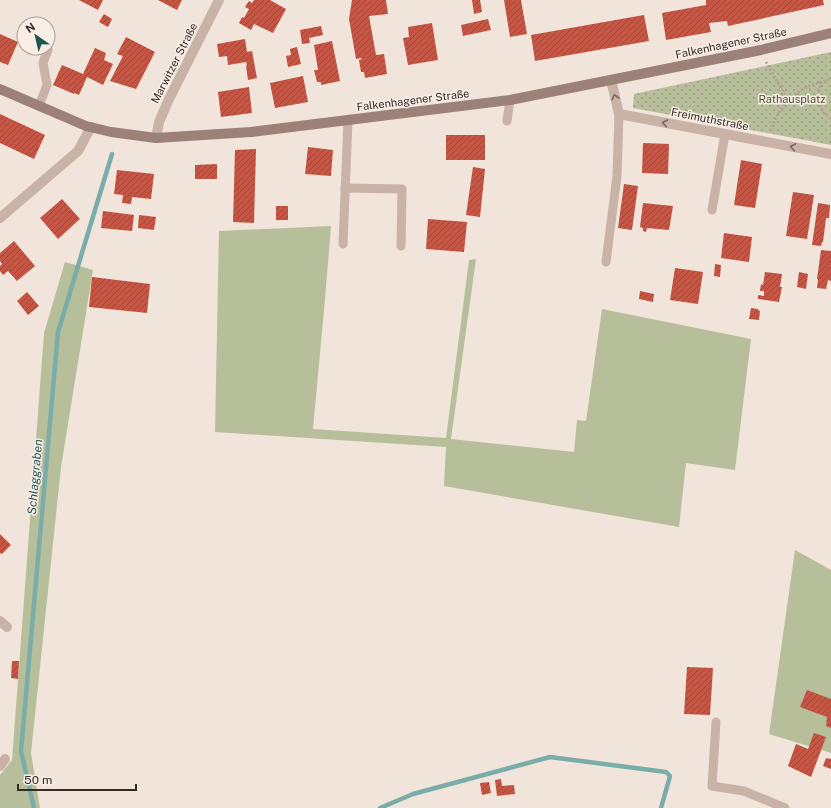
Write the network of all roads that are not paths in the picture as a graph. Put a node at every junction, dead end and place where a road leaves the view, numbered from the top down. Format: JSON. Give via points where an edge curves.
{"nodes":[{"id":1,"x":219,"y":0,"type":"edge"},
{"id":2,"x":831,"y":33,"type":"edge"},
{"id":3,"x":46,"y":56,"type":"edge"},
{"id":4,"x":611,"y":80,"type":"junction"},
{"id":5,"x":0,"y":89,"type":"edge"},
{"id":6,"x":510,"y":100,"type":"junction"},
{"id":7,"x":39,"y":106,"type":"junction"},
{"id":8,"x":619,"y":114,"type":"junction"},
{"id":9,"x":348,"y":120,"type":"junction"},
{"id":10,"x":507,"y":122,"type":"dead end"},
{"id":11,"x":91,"y":127,"type":"junction"},
{"id":12,"x":725,"y":134,"type":"junction"},
{"id":13,"x":156,"y":138,"type":"junction"},
{"id":14,"x":831,"y":154,"type":"edge"},
{"id":15,"x":345,"y":188,"type":"junction"},
{"id":16,"x":712,"y":210,"type":"dead end"},
{"id":17,"x":0,"y":218,"type":"edge"},
{"id":18,"x":343,"y":244,"type":"dead end"},
{"id":19,"x":401,"y":246,"type":"dead end"},
{"id":20,"x":606,"y":262,"type":"dead end"},
{"id":21,"x":716,"y":722,"type":"dead end"},
{"id":22,"x":785,"y":808,"type":"edge"}],
"edges":[{"from":1,"to":13,"type":"street","name":"Marwitzer Straße","via":[[158,122]]},
{"from":2,"to":4,"type":"main road","name":"Falkenhagener Straße","via":[[762,50]]},
{"from":3,"to":7,"type":"lane","via":[[43,63],[47,85]]},
{"from":4,"to":6,"type":"main road","name":"Falkenhagener Straße"},
{"from":8,"to":4,"type":"street","one_way":true},
{"from":5,"to":7,"type":"main road","name":"Falkenhagener Straße"},
{"from":6,"to":9,"type":"main road","name":"Falkenhagener Straße"},
{"from":6,"to":10,"type":"lane"},
{"from":7,"to":11,"type":"main road","name":"Falkenhagener Straße"},
{"from":12,"to":8,"type":"street","name":"Freimuthstraße","one_way":true},
{"from":8,"to":20,"type":"lane","via":[[617,176]]},
{"from":9,"to":13,"type":"main road","name":"Falkenhagener Straße","via":[[251,132]]},
{"from":9,"to":15,"type":"lane"},
{"from":11,"to":13,"type":"main road","name":"Falkenhagener Straße"},
{"from":11,"to":17,"type":"street","via":[[78,151]]},
{"from":14,"to":12,"type":"street","name":"Freimuthstraße","one_way":true},
{"from":12,"to":16,"type":"lane"},
{"from":15,"to":18,"type":"lane"},
{"from":15,"to":19,"type":"lane","via":[[402,189]]},
{"from":21,"to":22,"type":"lane","via":[[712,786],[744,791]]}]}
